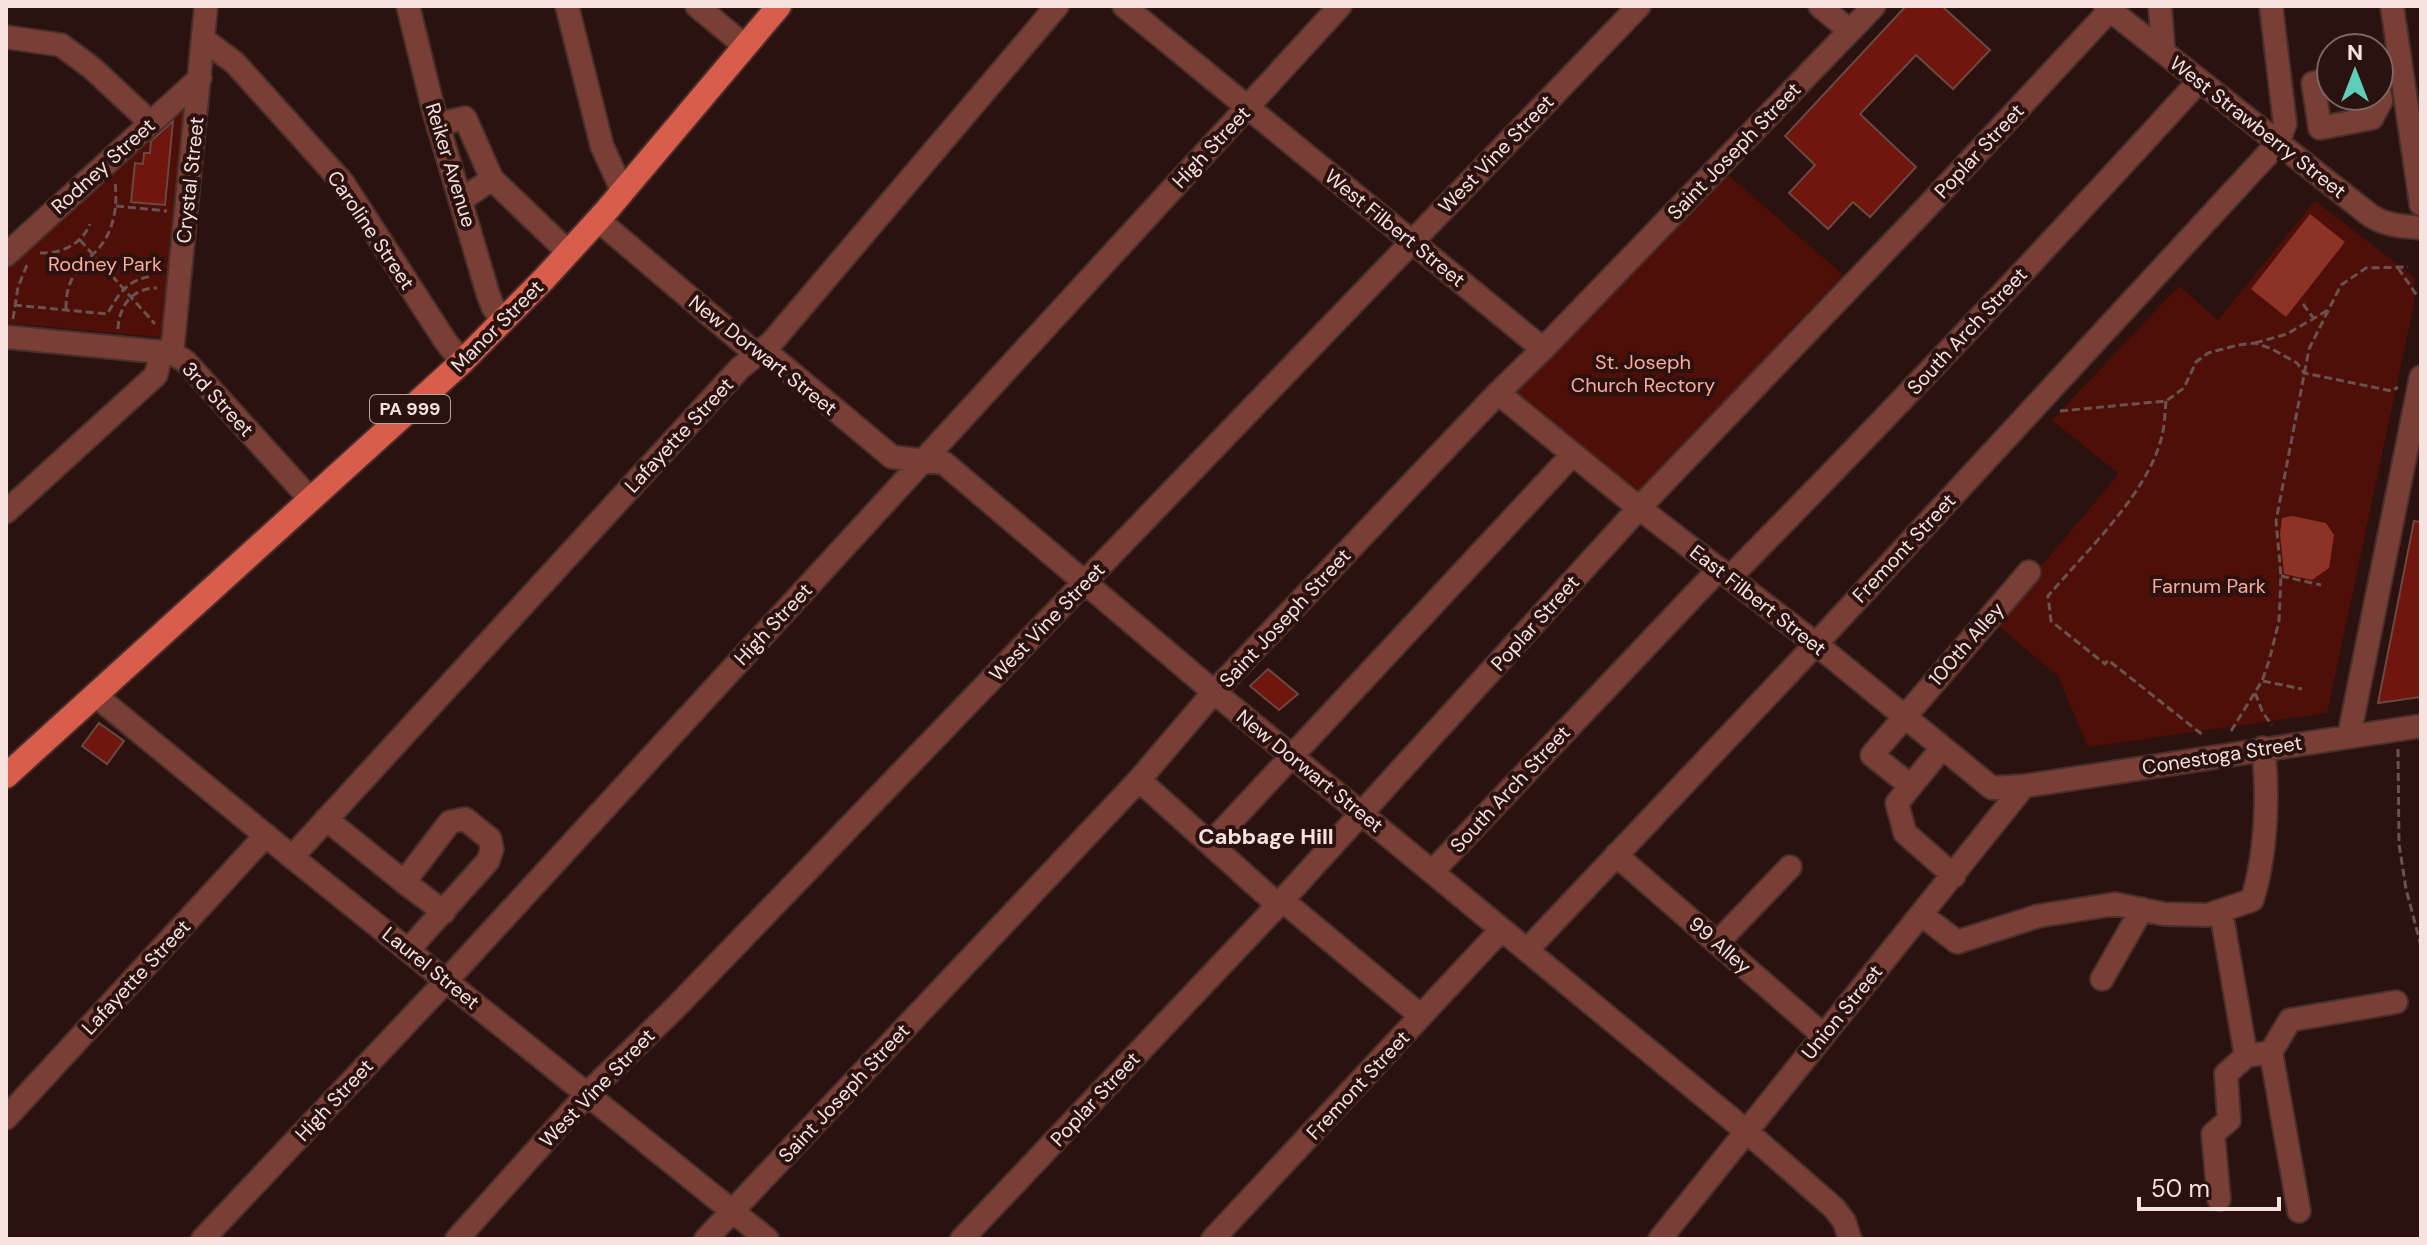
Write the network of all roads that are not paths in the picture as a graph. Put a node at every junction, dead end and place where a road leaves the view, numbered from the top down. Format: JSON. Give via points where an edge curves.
{"nodes":[{"id":1,"x":206,"y":6,"type":"edge"},
{"id":2,"x":408,"y":6,"type":"edge"},
{"id":3,"x":567,"y":6,"type":"edge"},
{"id":4,"x":697,"y":6,"type":"edge"},
{"id":5,"x":779,"y":6,"type":"edge"},
{"id":6,"x":1057,"y":6,"type":"edge"},
{"id":7,"x":1124,"y":6,"type":"edge"},
{"id":8,"x":1340,"y":6,"type":"edge"},
{"id":9,"x":1639,"y":6,"type":"edge"},
{"id":10,"x":1820,"y":6,"type":"edge"},
{"id":11,"x":1874,"y":6,"type":"edge"},
{"id":12,"x":2160,"y":6,"type":"edge"},
{"id":13,"x":2271,"y":6,"type":"edge"},
{"id":14,"x":2392,"y":6,"type":"edge"},
{"id":15,"x":2108,"y":8,"type":"edge"},
{"id":16,"x":1850,"y":31,"type":"junction"},
{"id":17,"x":2391,"y":32,"type":"edge"},
{"id":18,"x":6,"y":37,"type":"edge"},
{"id":19,"x":203,"y":39,"type":"junction"},
{"id":20,"x":745,"y":46,"type":"junction"},
{"id":21,"x":2160,"y":49,"type":"junction"},
{"id":22,"x":200,"y":78,"type":"junction"},
{"id":23,"x":2199,"y":81,"type":"junction"},
{"id":24,"x":2395,"y":92,"type":"edge"},
{"id":25,"x":1248,"y":107,"type":"junction"},
{"id":26,"x":2318,"y":112,"type":"edge"},
{"id":27,"x":2375,"y":112,"type":"edge"},
{"id":28,"x":151,"y":123,"type":"junction"},
{"id":29,"x":438,"y":124,"type":"junction"},
{"id":30,"x":2278,"y":143,"type":"junction"},
{"id":31,"x":492,"y":179,"type":"junction"},
{"id":32,"x":622,"y":190,"type":"junction"},
{"id":33,"x":461,"y":200,"type":"junction"},
{"id":34,"x":2421,"y":204,"type":"edge"},
{"id":35,"x":598,"y":220,"type":"junction"},
{"id":36,"x":2421,"y":228,"type":"edge"},
{"id":37,"x":1411,"y":241,"type":"junction"},
{"id":38,"x":568,"y":252,"type":"junction"},
{"id":39,"x":6,"y":255,"type":"edge"},
{"id":40,"x":503,"y":321,"type":"junction"},
{"id":41,"x":10,"y":328,"type":"edge"},
{"id":42,"x":1543,"y":349,"type":"junction"},
{"id":43,"x":166,"y":352,"type":"junction"},
{"id":44,"x":760,"y":352,"type":"junction"},
{"id":45,"x":462,"y":362,"type":"junction"},
{"id":46,"x":2421,"y":377,"type":"edge"},
{"id":47,"x":1498,"y":393,"type":"junction"},
{"id":48,"x":1573,"y":454,"type":"junction"},
{"id":49,"x":924,"y":460,"type":"junction"},
{"id":50,"x":310,"y":499,"type":"junction"},
{"id":51,"x":1639,"y":508,"type":"junction"},
{"id":52,"x":6,"y":512,"type":"edge"},
{"id":53,"x":2029,"y":572,"type":"dead end"},
{"id":54,"x":1725,"y":573,"type":"junction"},
{"id":55,"x":1085,"y":581,"type":"junction"},
{"id":56,"x":1816,"y":644,"type":"junction"},
{"id":57,"x":1214,"y":692,"type":"junction"},
{"id":58,"x":96,"y":696,"type":"junction"},
{"id":59,"x":1904,"y":717,"type":"junction"},
{"id":60,"x":2421,"y":726,"type":"edge"},
{"id":61,"x":2349,"y":736,"type":"junction"},
{"id":62,"x":1942,"y":748,"type":"junction"},
{"id":63,"x":2263,"y":748,"type":"junction"},
{"id":64,"x":1292,"y":755,"type":"junction"},
{"id":65,"x":6,"y":776,"type":"edge"},
{"id":66,"x":1139,"y":780,"type":"junction"},
{"id":67,"x":1911,"y":786,"type":"junction"},
{"id":68,"x":2024,"y":786,"type":"junction"},
{"id":69,"x":1361,"y":813,"type":"junction"},
{"id":70,"x":326,"y":819,"type":"junction"},
{"id":71,"x":266,"y":835,"type":"junction"},
{"id":72,"x":1210,"y":844,"type":"junction"},
{"id":73,"x":1616,"y":855,"type":"junction"},
{"id":74,"x":292,"y":857,"type":"junction"},
{"id":75,"x":1790,"y":867,"type":"dead end"},
{"id":76,"x":1433,"y":871,"type":"junction"},
{"id":77,"x":1954,"y":876,"type":"junction"},
{"id":78,"x":404,"y":882,"type":"junction"},
{"id":79,"x":1280,"y":902,"type":"junction"},
{"id":80,"x":2142,"y":909,"type":"junction"},
{"id":81,"x":2221,"y":911,"type":"junction"},
{"id":82,"x":444,"y":912,"type":"junction"},
{"id":83,"x":1922,"y":915,"type":"junction"},
{"id":84,"x":1501,"y":930,"type":"junction"},
{"id":85,"x":1717,"y":943,"type":"junction"},
{"id":86,"x":409,"y":949,"type":"junction"},
{"id":87,"x":1527,"y":950,"type":"junction"},
{"id":88,"x":2102,"y":979,"type":"dead end"},
{"id":89,"x":447,"y":980,"type":"junction"},
{"id":90,"x":2396,"y":1002,"type":"dead end"},
{"id":91,"x":1421,"y":1016,"type":"junction"},
{"id":92,"x":1823,"y":1035,"type":"junction"},
{"id":93,"x":2271,"y":1052,"type":"junction"},
{"id":94,"x":2246,"y":1056,"type":"junction"},
{"id":95,"x":587,"y":1094,"type":"junction"},
{"id":96,"x":6,"y":1118,"type":"edge"},
{"id":97,"x":1746,"y":1131,"type":"junction"},
{"id":98,"x":2219,"y":1199,"type":"dead end"},
{"id":99,"x":2299,"y":1211,"type":"dead end"},
{"id":100,"x":732,"y":1212,"type":"junction"},
{"id":101,"x":203,"y":1239,"type":"edge"},
{"id":102,"x":457,"y":1239,"type":"edge"},
{"id":103,"x":706,"y":1239,"type":"edge"},
{"id":104,"x":767,"y":1239,"type":"edge"},
{"id":105,"x":962,"y":1239,"type":"edge"},
{"id":106,"x":1213,"y":1239,"type":"edge"},
{"id":107,"x":1660,"y":1239,"type":"edge"},
{"id":108,"x":1850,"y":1239,"type":"edge"}],
"edges":[{"from":1,"to":19,"type":"street","name":"Crystal Street"},
{"from":2,"to":29,"type":"street","name":"Reiker Avenue"},
{"from":3,"to":32,"type":"street","via":[[602,146]]},
{"from":4,"to":20,"type":"street"},
{"from":5,"to":20,"type":"main road","name":"Manor Street","number":"PA 999"},
{"from":6,"to":44,"type":"street","name":"Lafayette Street"},
{"from":7,"to":25,"type":"street"},
{"from":8,"to":25,"type":"street","name":"High Street"},
{"from":9,"to":37,"type":"street","name":"West Vine Street"},
{"from":10,"to":16,"type":"street"},
{"from":11,"to":16,"type":"street","name":"Saint Joseph Street"},
{"from":12,"to":21,"type":"street"},
{"from":13,"to":30,"type":"street","via":[[2285,124]]},
{"from":14,"to":17,"type":"street"},
{"from":15,"to":21,"type":"street","name":"West Strawberry Street"},
{"from":15,"to":51,"type":"street","name":"Poplar Street","via":[[1926,208]]},
{"from":16,"to":42,"type":"street","name":"Saint Joseph Street"},
{"from":18,"to":28,"type":"street","via":[[61,45]]},
{"from":19,"to":22,"type":"street","name":"Crystal Street"},
{"from":19,"to":45,"type":"street","name":"Caroline Street","via":[[235,63],[343,183]]},
{"from":20,"to":32,"type":"main road","name":"Manor Street","number":"PA 999"},
{"from":21,"to":23,"type":"street","name":"West Strawberry Street"},
{"from":22,"to":28,"type":"street","name":"Rodney Street"},
{"from":22,"to":43,"type":"street","name":"Crystal Street"},
{"from":23,"to":30,"type":"street","name":"West Strawberry Street"},
{"from":23,"to":54,"type":"street","name":"South Arch Street","via":[[1820,486]]},
{"from":24,"to":34,"type":"street"},
{"from":25,"to":37,"type":"street","name":"West Filbert Street"},
{"from":25,"to":49,"type":"street","name":"High Street"},
{"from":26,"to":27,"type":"street","via":[[2320,128],[2372,118]]},
{"from":28,"to":39,"type":"street","name":"Rodney Street"},
{"from":29,"to":31,"type":"street","via":[[465,118]]},
{"from":29,"to":33,"type":"street","name":"Reiker Avenue"},
{"from":30,"to":36,"type":"street","name":"West Strawberry Street","via":[[2381,222]]},
{"from":30,"to":56,"type":"street","name":"Fremont Street"},
{"from":31,"to":33,"type":"street"},
{"from":31,"to":38,"type":"street"},
{"from":32,"to":35,"type":"main road","name":"Manor Street","number":"PA 999"},
{"from":33,"to":40,"type":"street","name":"Reiker Avenue","via":[[488,294]]},
{"from":35,"to":38,"type":"main road","name":"Manor Street","number":"PA 999"},
{"from":35,"to":44,"type":"street","name":"New Dorwart Street"},
{"from":37,"to":42,"type":"street","name":"West Filbert Street"},
{"from":37,"to":55,"type":"street","name":"West Vine Street"},
{"from":38,"to":40,"type":"main road","name":"Manor Street","number":"PA 999"},
{"from":40,"to":45,"type":"main road","name":"Manor Street","number":"PA 999"},
{"from":41,"to":43,"type":"street","name":"3rd Street"},
{"from":42,"to":47,"type":"street","name":"Saint Joseph Street"},
{"from":43,"to":50,"type":"street","name":"3rd Street","via":[[185,361]]},
{"from":43,"to":52,"type":"street","name":"Crystal Street","via":[[156,375]]},
{"from":44,"to":49,"type":"street","name":"New Dorwart Street","via":[[892,457]]},
{"from":44,"to":70,"type":"street","name":"Lafayette Street"},
{"from":45,"to":50,"type":"main road","name":"Manor Street","number":"PA 999"},
{"from":46,"to":61,"type":"street"},
{"from":47,"to":48,"type":"street","name":"East Filbert Street"},
{"from":47,"to":57,"type":"street","name":"Saint Joseph Street"},
{"from":48,"to":51,"type":"street","name":"East Filbert Street"},
{"from":48,"to":64,"type":"street"},
{"from":49,"to":55,"type":"street","name":"New Dorwart Street","via":[[944,463]]},
{"from":49,"to":89,"type":"street","name":"High Street"},
{"from":50,"to":58,"type":"main road","name":"Manor Street","number":"PA 999"},
{"from":51,"to":54,"type":"street","name":"East Filbert Street"},
{"from":51,"to":69,"type":"street","name":"Poplar Street"},
{"from":53,"to":59,"type":"street","name":"100th Alley"},
{"from":54,"to":56,"type":"street","name":"East Filbert Street"},
{"from":54,"to":76,"type":"street","name":"South Arch Street"},
{"from":55,"to":57,"type":"street","name":"New Dorwart Street"},
{"from":55,"to":95,"type":"street","name":"West Vine Street"},
{"from":56,"to":59,"type":"street","name":"East Filbert Street"},
{"from":56,"to":73,"type":"street","name":"Fremont Street"},
{"from":57,"to":64,"type":"street","name":"New Dorwart Street"},
{"from":57,"to":66,"type":"street","name":"Saint Joseph Street"},
{"from":58,"to":65,"type":"main road","name":"Manor Street","number":"PA 999"},
{"from":58,"to":71,"type":"street","name":"Laurel Street"},
{"from":59,"to":62,"type":"street","name":"East Filbert Street"},
{"from":59,"to":67,"type":"street","name":"100th Alley","via":[[1872,755]]},
{"from":60,"to":61,"type":"street","name":"Conestoga Street"},
{"from":61,"to":63,"type":"street","name":"Conestoga Street"},
{"from":62,"to":67,"type":"street"},
{"from":62,"to":68,"type":"street","name":"East Filbert Street","via":[[1992,788]]},
{"from":63,"to":68,"type":"street","name":"Conestoga Street"},
{"from":63,"to":81,"type":"street","via":[[2261,874],[2252,900]]},
{"from":64,"to":69,"type":"street","name":"New Dorwart Street"},
{"from":64,"to":72,"type":"street"},
{"from":66,"to":72,"type":"street"},
{"from":66,"to":100,"type":"street","name":"Saint Joseph Street"},
{"from":67,"to":77,"type":"street","via":[[1897,803],[1905,833]]},
{"from":68,"to":77,"type":"street","name":"Union Street"},
{"from":69,"to":76,"type":"street","name":"New Dorwart Street"},
{"from":69,"to":79,"type":"street","name":"Poplar Street"},
{"from":70,"to":74,"type":"street","name":"Lafayette Street"},
{"from":70,"to":78,"type":"street"},
{"from":71,"to":74,"type":"street","name":"Laurel Street"},
{"from":71,"to":96,"type":"street","name":"Lafayette Street"},
{"from":72,"to":79,"type":"street"},
{"from":73,"to":85,"type":"street","name":"99 Alley"},
{"from":73,"to":87,"type":"street","name":"Fremont Street"},
{"from":74,"to":86,"type":"street","name":"Laurel Street"},
{"from":75,"to":85,"type":"street"},
{"from":76,"to":84,"type":"street","name":"New Dorwart Street"},
{"from":77,"to":83,"type":"street","name":"Union Street"},
{"from":78,"to":82,"type":"street"},
{"from":78,"to":82,"type":"street","via":[[450,822],[465,819],[490,839],[492,849],[488,861]]},
{"from":79,"to":91,"type":"street"},
{"from":79,"to":105,"type":"street","name":"Poplar Street"},
{"from":80,"to":81,"type":"street","via":[[2164,914]]},
{"from":80,"to":83,"type":"street","via":[[2115,904],[2038,916],[1957,942]]},
{"from":80,"to":88,"type":"street"},
{"from":81,"to":94,"type":"street"},
{"from":82,"to":86,"type":"street"},
{"from":83,"to":92,"type":"street","name":"Union Street"},
{"from":84,"to":87,"type":"street","name":"New Dorwart Street"},
{"from":84,"to":91,"type":"street","name":"Fremont Street"},
{"from":85,"to":92,"type":"street","name":"99 Alley"},
{"from":86,"to":89,"type":"street","name":"Laurel Street"},
{"from":87,"to":97,"type":"street","name":"New Dorwart Street"},
{"from":89,"to":95,"type":"street","name":"Laurel Street"},
{"from":89,"to":101,"type":"street","name":"High Street"},
{"from":90,"to":93,"type":"street","via":[[2290,1020]]},
{"from":91,"to":106,"type":"street","name":"Fremont Street"},
{"from":92,"to":97,"type":"street","name":"Union Street"},
{"from":93,"to":94,"type":"street"},
{"from":93,"to":99,"type":"street"},
{"from":94,"to":98,"type":"street","via":[[2226,1074],[2229,1120],[2213,1134]]},
{"from":95,"to":100,"type":"street","name":"Laurel Street"},
{"from":95,"to":102,"type":"street","name":"West Vine Street"},
{"from":97,"to":107,"type":"street","name":"Union Street"},
{"from":97,"to":108,"type":"street","name":"New Dorwart Street","via":[[1834,1208]]},
{"from":100,"to":103,"type":"street","name":"Saint Joseph Street"},
{"from":100,"to":104,"type":"street","name":"Laurel Street"}]}
